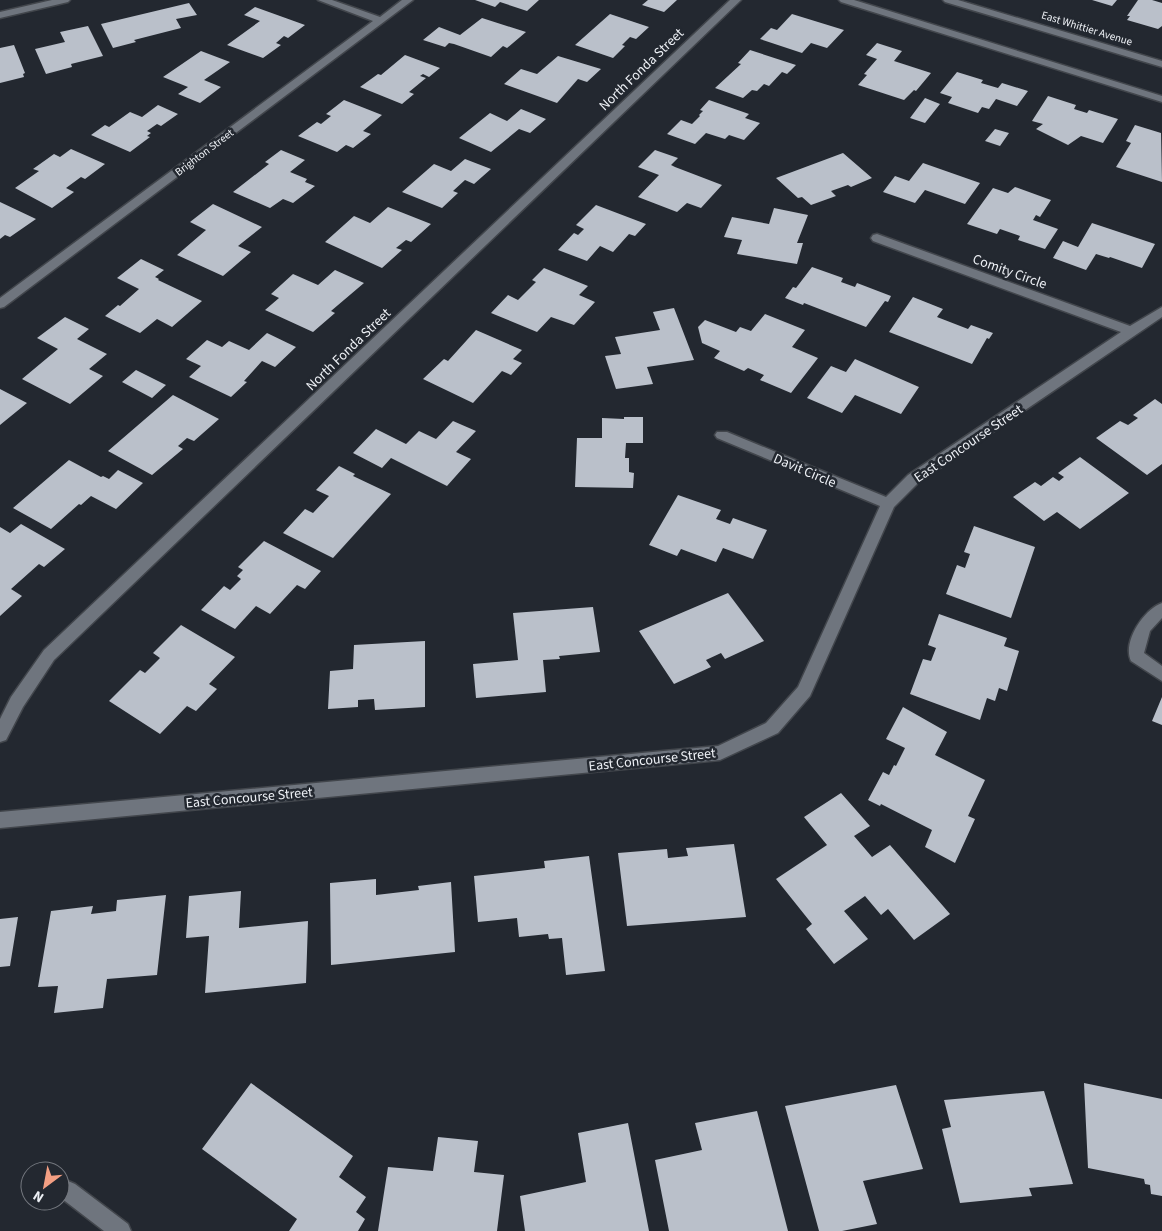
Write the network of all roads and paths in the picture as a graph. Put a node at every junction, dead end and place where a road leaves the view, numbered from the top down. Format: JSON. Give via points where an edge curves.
{"nodes":[{"id":1,"x":65,"y":0,"type":"edge"},
{"id":2,"x":323,"y":0,"type":"edge"},
{"id":3,"x":408,"y":0,"type":"edge"},
{"id":4,"x":736,"y":0,"type":"edge"},
{"id":5,"x":844,"y":0,"type":"edge"},
{"id":6,"x":948,"y":0,"type":"edge"},
{"id":7,"x":0,"y":15,"type":"edge"},
{"id":8,"x":380,"y":20,"type":"junction"},
{"id":9,"x":1162,"y":64,"type":"edge"},
{"id":10,"x":1162,"y":99,"type":"edge"},
{"id":11,"x":877,"y":238,"type":"dead end"},
{"id":12,"x":0,"y":304,"type":"edge"},
{"id":13,"x":1162,"y":311,"type":"edge"},
{"id":14,"x":1133,"y":332,"type":"junction"},
{"id":15,"x":722,"y":435,"type":"dead end"},
{"id":16,"x":888,"y":504,"type":"junction"},
{"id":17,"x":1162,"y":608,"type":"edge"},
{"id":18,"x":1162,"y":674,"type":"edge"},
{"id":19,"x":0,"y":735,"type":"edge"},
{"id":20,"x":0,"y":820,"type":"edge"},
{"id":21,"x":70,"y":1193,"type":"edge"},
{"id":22,"x":121,"y":1231,"type":"edge"}],
"edges":[{"from":1,"to":7,"type":"street"},
{"from":2,"to":8,"type":"street"},
{"from":3,"to":8,"type":"street","name":"Brighton Street"},
{"from":4,"to":19,"type":"street","name":"North Fonda Street","via":[[49,655],[17,702]]},
{"from":5,"to":10,"type":"street"},
{"from":6,"to":9,"type":"street","name":"East Whittier Avenue"},
{"from":8,"to":12,"type":"street","name":"Brighton Street"},
{"from":11,"to":14,"type":"street","name":"Comity Circle"},
{"from":13,"to":14,"type":"street","name":"East Concourse Street"},
{"from":14,"to":16,"type":"street","name":"East Concourse Street","via":[[913,479]]},
{"from":15,"to":16,"type":"street","name":"Davit Circle"},
{"from":16,"to":20,"type":"street","name":"East Concourse Street","via":[[804,691],[772,728],[720,753]]},
{"from":17,"to":18,"type":"street","via":[[1146,621],[1136,656]]},
{"from":21,"to":22,"type":"street"}]}
